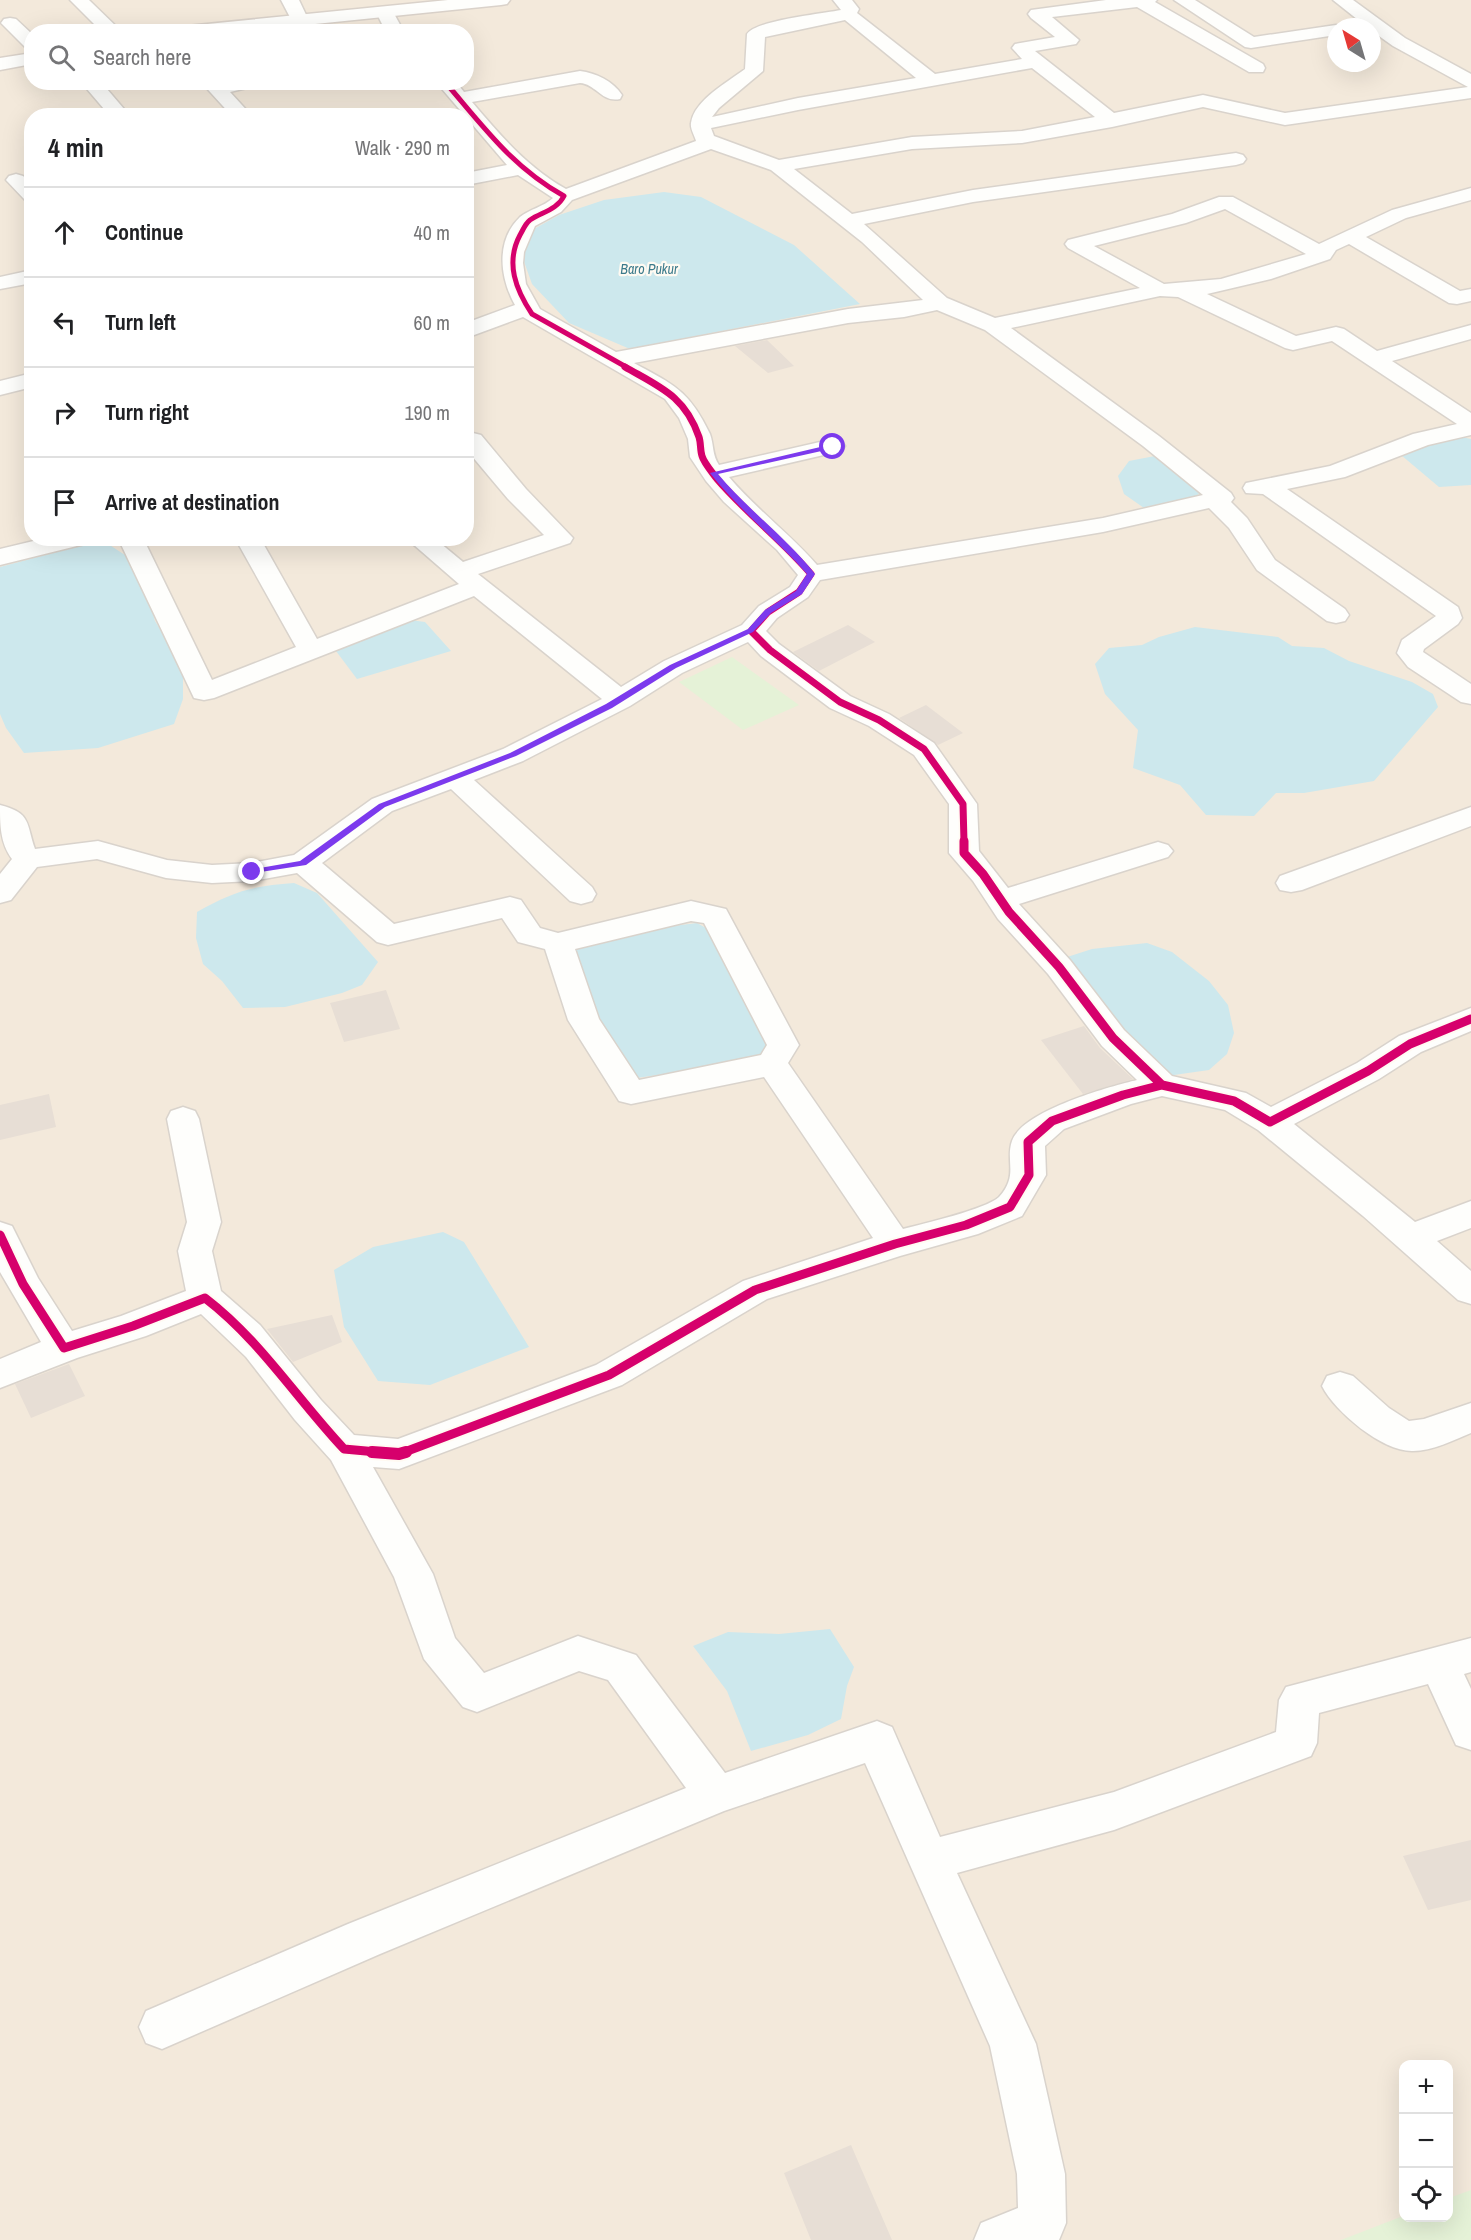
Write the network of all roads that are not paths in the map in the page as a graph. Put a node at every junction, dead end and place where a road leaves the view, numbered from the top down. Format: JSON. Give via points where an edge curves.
{"nodes":[{"id":1,"x":79,"y":0,"type":"edge"},
{"id":2,"x":290,"y":0,"type":"edge"},
{"id":3,"x":501,"y":0,"type":"edge"},
{"id":4,"x":1144,"y":0,"type":"edge"},
{"id":5,"x":1183,"y":0,"type":"edge"},
{"id":6,"x":1342,"y":0,"type":"edge"},
{"id":7,"x":441,"y":3,"type":"edge"},
{"id":8,"x":845,"y":7,"type":"edge"},
{"id":9,"x":385,"y":12,"type":"junction"},
{"id":10,"x":1357,"y":18,"type":"edge"},
{"id":11,"x":299,"y":19,"type":"junction"},
{"id":12,"x":10,"y":22,"type":"dead end"},
{"id":13,"x":104,"y":24,"type":"edge"},
{"id":14,"x":252,"y":24,"type":"edge"},
{"id":15,"x":391,"y":24,"type":"edge"},
{"id":16,"x":1260,"y":26,"type":"dead end"},
{"id":17,"x":1327,"y":31,"type":"edge"},
{"id":18,"x":1381,"y":35,"type":"edge"},
{"id":19,"x":24,"y":36,"type":"edge"},
{"id":20,"x":1278,"y":39,"type":"junction"},
{"id":21,"x":24,"y":60,"type":"edge"},
{"id":22,"x":1036,"y":62,"type":"junction"},
{"id":23,"x":0,"y":64,"type":"edge"},
{"id":24,"x":1256,"y":68,"type":"dead end"},
{"id":25,"x":931,"y":80,"type":"junction"},
{"id":26,"x":1471,"y":82,"type":"edge"},
{"id":27,"x":474,"y":88,"type":"edge"},
{"id":28,"x":97,"y":90,"type":"edge"},
{"id":29,"x":217,"y":90,"type":"edge"},
{"id":30,"x":452,"y":90,"type":"edge"},
{"id":31,"x":1471,"y":92,"type":"edge"},
{"id":32,"x":613,"y":95,"type":"dead end"},
{"id":33,"x":114,"y":108,"type":"edge"},
{"id":34,"x":235,"y":108,"type":"edge"},
{"id":35,"x":467,"y":108,"type":"edge"},
{"id":36,"x":474,"y":117,"type":"edge"},
{"id":37,"x":1112,"y":120,"type":"junction"},
{"id":38,"x":703,"y":133,"type":"junction"},
{"id":39,"x":1236,"y":159,"type":"dead end"},
{"id":40,"x":778,"y":166,"type":"junction"},
{"id":41,"x":1178,"y":168,"type":"junction"},
{"id":42,"x":520,"y":169,"type":"junction"},
{"id":43,"x":24,"y":178,"type":"edge"},
{"id":44,"x":474,"y":178,"type":"edge"},
{"id":45,"x":24,"y":188,"type":"edge"},
{"id":46,"x":1471,"y":194,"type":"edge"},
{"id":47,"x":564,"y":196,"type":"junction"},
{"id":48,"x":1226,"y":201,"type":"junction"},
{"id":49,"x":848,"y":221,"type":"junction"},
{"id":50,"x":1351,"y":237,"type":"junction"},
{"id":51,"x":1323,"y":255,"type":"junction"},
{"id":52,"x":24,"y":278,"type":"edge"},
{"id":53,"x":0,"y":283,"type":"edge"},
{"id":54,"x":1160,"y":290,"type":"junction"},
{"id":55,"x":1185,"y":292,"type":"junction"},
{"id":56,"x":1471,"y":294,"type":"edge"},
{"id":57,"x":939,"y":303,"type":"junction"},
{"id":58,"x":528,"y":308,"type":"junction"},
{"id":59,"x":993,"y":325,"type":"junction"},
{"id":60,"x":474,"y":328,"type":"edge"},
{"id":61,"x":1471,"y":332,"type":"edge"},
{"id":62,"x":1375,"y":359,"type":"junction"},
{"id":63,"x":612,"y":360,"type":"junction"},
{"id":64,"x":24,"y":382,"type":"edge"},
{"id":65,"x":0,"y":388,"type":"edge"},
{"id":66,"x":1471,"y":423,"type":"edge"},
{"id":67,"x":1471,"y":428,"type":"edge"},
{"id":68,"x":474,"y":441,"type":"edge"},
{"id":69,"x":833,"y":447,"type":"dead end"},
{"id":70,"x":714,"y":473,"type":"junction"},
{"id":71,"x":1266,"y":485,"type":"junction"},
{"id":72,"x":1218,"y":498,"type":"junction"},
{"id":73,"x":46,"y":546,"type":"edge"},
{"id":74,"x":134,"y":546,"type":"edge"},
{"id":75,"x":252,"y":546,"type":"edge"},
{"id":76,"x":428,"y":546,"type":"edge"},
{"id":77,"x":0,"y":557,"type":"edge"},
{"id":78,"x":811,"y":574,"type":"junction"},
{"id":79,"x":468,"y":579,"type":"junction"},
{"id":80,"x":1336,"y":615,"type":"dead end"},
{"id":81,"x":751,"y":631,"type":"junction"},
{"id":82,"x":311,"y":651,"type":"junction"},
{"id":83,"x":1471,"y":696,"type":"edge"},
{"id":84,"x":620,"y":700,"type":"junction"},
{"id":85,"x":455,"y":777,"type":"junction"},
{"id":86,"x":0,"y":814,"type":"edge"},
{"id":87,"x":1471,"y":816,"type":"edge"},
{"id":88,"x":1158,"y":851,"type":"dead end"},
{"id":89,"x":28,"y":859,"type":"junction"},
{"id":90,"x":303,"y":863,"type":"junction"},
{"id":91,"x":1291,"y":883,"type":"dead end"},
{"id":92,"x":0,"y":893,"type":"edge"},
{"id":93,"x":581,"y":894,"type":"dead end"},
{"id":94,"x":1000,"y":900,"type":"junction"},
{"id":95,"x":558,"y":943,"type":"junction"},
{"id":96,"x":1471,"y":1019,"type":"edge"},
{"id":97,"x":772,"y":1064,"type":"junction"},
{"id":98,"x":1162,"y":1085,"type":"junction"},
{"id":99,"x":183,"y":1119,"type":"dead end"},
{"id":100,"x":1270,"y":1122,"type":"junction"},
{"id":101,"x":1471,"y":1214,"type":"edge"},
{"id":102,"x":0,"y":1235,"type":"edge"},
{"id":103,"x":1411,"y":1238,"type":"junction"},
{"id":104,"x":896,"y":1244,"type":"junction"},
{"id":105,"x":1471,"y":1291,"type":"edge"},
{"id":106,"x":205,"y":1298,"type":"junction"},
{"id":107,"x":64,"y":1348,"type":"junction"},
{"id":108,"x":0,"y":1374,"type":"edge"},
{"id":109,"x":1340,"y":1386,"type":"dead end"},
{"id":110,"x":1471,"y":1418,"type":"edge"},
{"id":111,"x":344,"y":1449,"type":"junction"},
{"id":112,"x":1455,"y":1659,"type":"edge"},
{"id":113,"x":1471,"y":1732,"type":"edge"},
{"id":114,"x":716,"y":1795,"type":"junction"},
{"id":115,"x":929,"y":1860,"type":"junction"},
{"id":116,"x":162,"y":2027,"type":"dead end"},
{"id":117,"x":1047,"y":2231,"type":"edge"},
{"id":118,"x":998,"y":2240,"type":"edge"}],
"edges":[{"from":1,"to":13,"type":"street"},
{"from":2,"to":11,"type":"street"},
{"from":3,"to":7,"type":"street"},
{"from":4,"to":22,"type":"street","via":[[1037,14],[1070,40],[1022,48]]},
{"from":4,"to":24,"type":"street"},
{"from":5,"to":20,"type":"street","via":[[1251,43]]},
{"from":6,"to":10,"type":"street"},
{"from":7,"to":9,"type":"street"},
{"from":8,"to":25,"type":"street"},
{"from":8,"to":38,"type":"street","via":[[756,34],[754,71],[704,113]]},
{"from":9,"to":11,"type":"street"},
{"from":9,"to":15,"type":"street"},
{"from":11,"to":14,"type":"street"},
{"from":12,"to":19,"type":"street"},
{"from":16,"to":20,"type":"street"},
{"from":17,"to":20,"type":"street"},
{"from":18,"to":26,"type":"street"},
{"from":21,"to":23,"type":"street"},
{"from":22,"to":25,"type":"street"},
{"from":22,"to":37,"type":"street"},
{"from":25,"to":38,"type":"street","via":[[798,104]]},
{"from":27,"to":32,"type":"street","via":[[580,77],[590,78]]},
{"from":28,"to":33,"type":"street"},
{"from":29,"to":34,"type":"street"},
{"from":30,"to":35,"type":"street"},
{"from":31,"to":37,"type":"street","via":[[1285,119],[1255,115],[1217,101],[1203,101]]},
{"from":36,"to":42,"type":"street"},
{"from":37,"to":40,"type":"street","via":[[1022,137],[912,143]]},
{"from":38,"to":40,"type":"street"},
{"from":38,"to":47,"type":"street","via":[[704,145],[693,150]]},
{"from":39,"to":41,"type":"street"},
{"from":40,"to":49,"type":"street"},
{"from":41,"to":48,"type":"street"},
{"from":41,"to":49,"type":"street","via":[[973,196]]},
{"from":42,"to":44,"type":"street"},
{"from":42,"to":47,"type":"street"},
{"from":43,"to":45,"type":"street","via":[[16,180]]},
{"from":46,"to":50,"type":"street","via":[[1399,214]]},
{"from":47,"to":58,"type":"street","via":[[555,207],[528,221],[516,239],[511,258],[514,278]]},
{"from":48,"to":51,"type":"street"},
{"from":48,"to":54,"type":"street","via":[[1179,219],[1075,244]]},
{"from":49,"to":57,"type":"street"},
{"from":50,"to":51,"type":"street","via":[[1328,246]]},
{"from":50,"to":56,"type":"street","via":[[1457,298]]},
{"from":51,"to":55,"type":"street"},
{"from":52,"to":53,"type":"street"},
{"from":54,"to":55,"type":"street"},
{"from":54,"to":59,"type":"street"},
{"from":55,"to":62,"type":"street","via":[[1293,343],[1336,334]]},
{"from":57,"to":59,"type":"street"},
{"from":57,"to":63,"type":"street","via":[[848,315]]},
{"from":58,"to":60,"type":"street"},
{"from":58,"to":63,"type":"street"},
{"from":59,"to":72,"type":"street","via":[[1151,441]]},
{"from":61,"to":62,"type":"street"},
{"from":62,"to":66,"type":"street"},
{"from":63,"to":70,"type":"street","via":[[673,394],[690,417],[700,439],[702,458]]},
{"from":64,"to":65,"type":"street"},
{"from":67,"to":71,"type":"street","via":[[1421,439],[1336,472]]},
{"from":68,"to":79,"type":"street","via":[[517,494],[561,538]]},
{"from":69,"to":70,"type":"street"},
{"from":70,"to":78,"type":"street"},
{"from":71,"to":72,"type":"street"},
{"from":71,"to":83,"type":"street","via":[[1449,613],[1449,618],[1411,646],[1410,653]]},
{"from":72,"to":78,"type":"street","via":[[1103,525]]},
{"from":72,"to":80,"type":"street","via":[[1266,565]]},
{"from":73,"to":77,"type":"street"},
{"from":74,"to":82,"type":"street","via":[[204,692]]},
{"from":75,"to":82,"type":"street"},
{"from":76,"to":79,"type":"street"},
{"from":78,"to":81,"type":"street","via":[[799,592],[768,612]]},
{"from":79,"to":82,"type":"street"},
{"from":79,"to":84,"type":"street"},
{"from":81,"to":84,"type":"street","via":[[673,667]]},
{"from":81,"to":94,"type":"street","via":[[770,650],[840,702],[879,720],[924,749],[963,804],[964,853]]},
{"from":84,"to":85,"type":"street","via":[[513,754]]},
{"from":85,"to":90,"type":"street","via":[[382,806]]},
{"from":85,"to":93,"type":"street"},
{"from":86,"to":89,"type":"street","via":[[15,824],[20,849]]},
{"from":87,"to":91,"type":"street"},
{"from":88,"to":94,"type":"street"},
{"from":89,"to":90,"type":"street","via":[[98,850],[166,869],[212,874]]},
{"from":89,"to":92,"type":"street"},
{"from":90,"to":95,"type":"street","via":[[388,935],[510,907],[529,935]]},
{"from":94,"to":98,"type":"street","via":[[1059,967],[1113,1038]]},
{"from":95,"to":97,"type":"street","via":[[584,1020],[631,1093]]},
{"from":95,"to":97,"type":"street","via":[[691,911],[715,916],[783,1045]]},
{"from":96,"to":100,"type":"street","via":[[1410,1044],[1368,1071]]},
{"from":97,"to":104,"type":"street"},
{"from":98,"to":100,"type":"street","via":[[1234,1101]]},
{"from":98,"to":104,"type":"street","via":[[1052,1121],[1028,1142],[1029,1175],[1010,1207],[966,1225]]},
{"from":99,"to":106,"type":"street","via":[[203,1214],[201,1238],[195,1251]]},
{"from":100,"to":103,"type":"street"},
{"from":101,"to":103,"type":"street"},
{"from":102,"to":107,"type":"street","via":[[23,1284]]},
{"from":103,"to":105,"type":"street"},
{"from":104,"to":111,"type":"street","via":[[755,1290],[609,1375],[472,1428],[399,1454]]},
{"from":106,"to":107,"type":"street"},
{"from":106,"to":111,"type":"street","via":[[225,1312],[269,1356],[304,1406]]},
{"from":107,"to":108,"type":"street"},
{"from":109,"to":110,"type":"street","via":[[1404,1436],[1416,1437]]},
{"from":111,"to":114,"type":"street","via":[[413,1574],[438,1647],[477,1694],[578,1653],[622,1667]]},
{"from":112,"to":113,"type":"street"},
{"from":112,"to":115,"type":"street","via":[[1300,1700],[1296,1743],[1114,1811]]},
{"from":114,"to":115,"type":"street","via":[[877,1740]]},
{"from":114,"to":116,"type":"street","via":[[364,1939]]},
{"from":115,"to":117,"type":"street","via":[[1013,2044],[1041,2175]]},
{"from":117,"to":118,"type":"street"}]}
